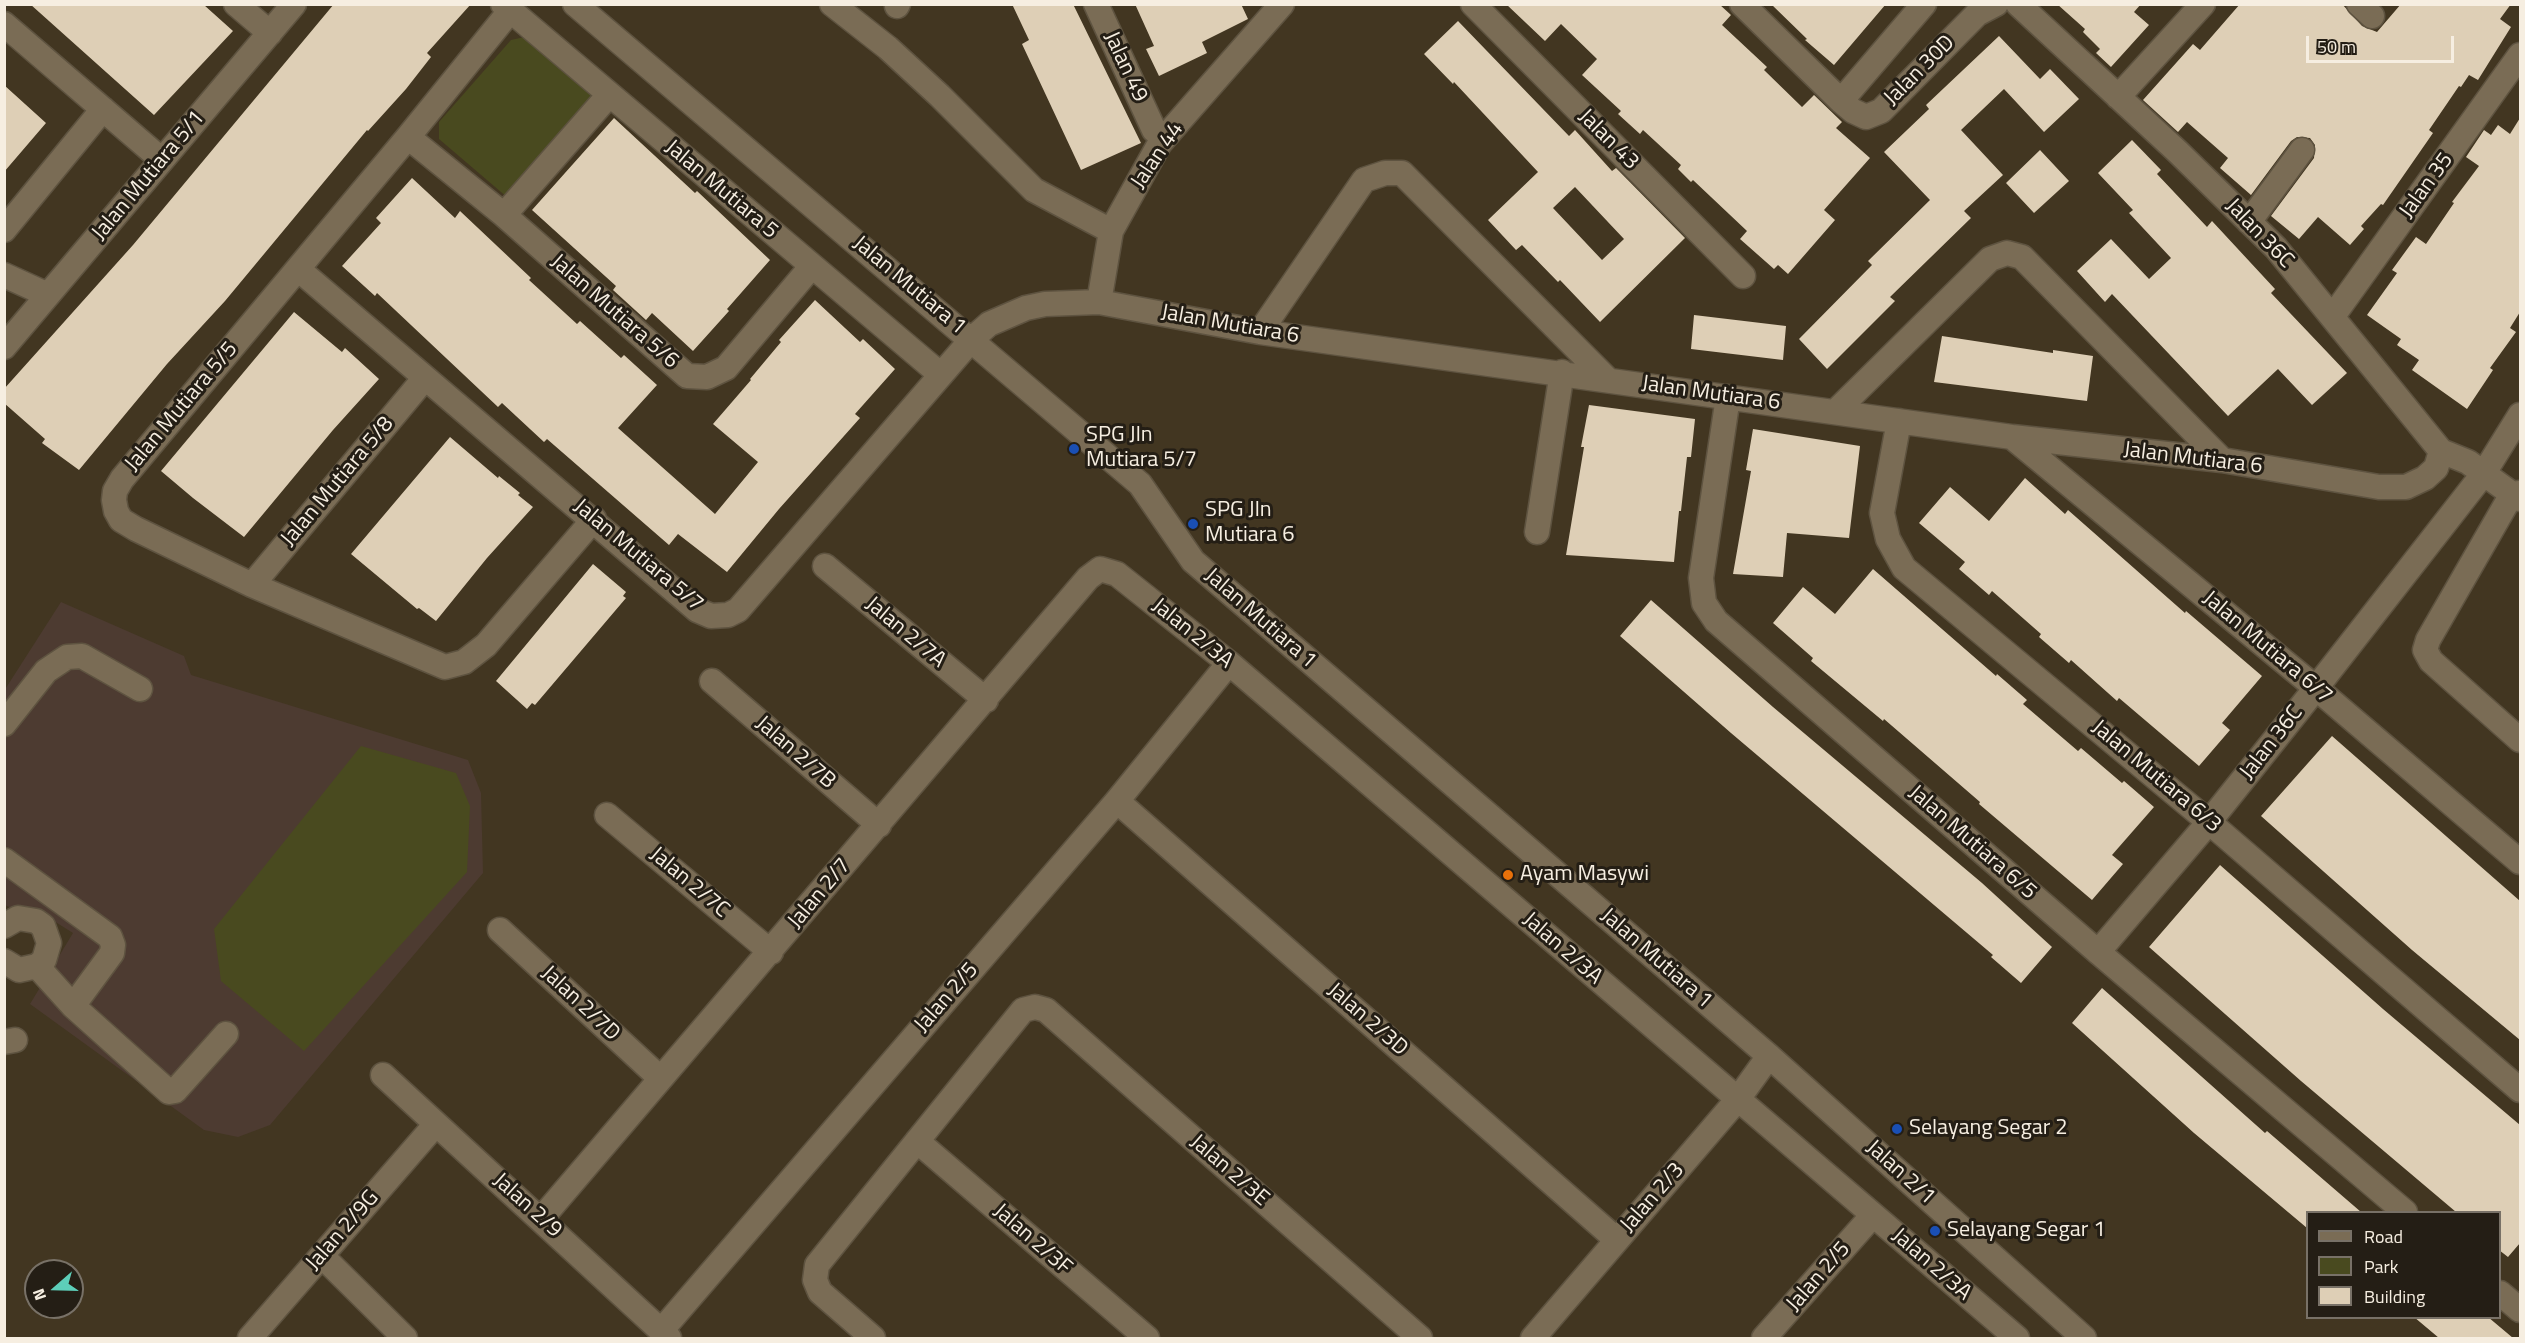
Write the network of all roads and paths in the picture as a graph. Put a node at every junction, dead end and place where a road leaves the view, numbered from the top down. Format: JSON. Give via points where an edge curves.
{"nodes":[{"id":1,"x":236,"y":4,"type":"edge"},
{"id":2,"x":294,"y":4,"type":"edge"},
{"id":3,"x":575,"y":4,"type":"edge"},
{"id":4,"x":832,"y":4,"type":"edge"},
{"id":5,"x":1096,"y":4,"type":"edge"},
{"id":6,"x":1282,"y":4,"type":"edge"},
{"id":7,"x":1473,"y":4,"type":"edge"},
{"id":8,"x":1742,"y":4,"type":"edge"},
{"id":9,"x":1924,"y":4,"type":"edge"},
{"id":10,"x":1996,"y":4,"type":"edge"},
{"id":11,"x":2018,"y":4,"type":"edge"},
{"id":12,"x":2203,"y":4,"type":"edge"},
{"id":13,"x":506,"y":8,"type":"edge"},
{"id":14,"x":4,"y":24,"type":"edge"},
{"id":15,"x":270,"y":33,"type":"junction"},
{"id":16,"x":2520,"y":55,"type":"edge"},
{"id":17,"x":609,"y":95,"type":"junction"},
{"id":18,"x":2118,"y":97,"type":"junction"},
{"id":19,"x":1841,"y":101,"type":"junction"},
{"id":20,"x":103,"y":109,"type":"junction"},
{"id":21,"x":1154,"y":130,"type":"dead end"},
{"id":22,"x":408,"y":137,"type":"junction"},
{"id":23,"x":2302,"y":150,"type":"dead end"},
{"id":24,"x":162,"y":160,"type":"junction"},
{"id":25,"x":504,"y":215,"type":"junction"},
{"id":26,"x":2249,"y":222,"type":"junction"},
{"id":27,"x":4,"y":230,"type":"edge"},
{"id":28,"x":1111,"y":231,"type":"junction"},
{"id":29,"x":811,"y":267,"type":"junction"},
{"id":30,"x":298,"y":269,"type":"junction"},
{"id":31,"x":4,"y":275,"type":"edge"},
{"id":32,"x":1743,"y":276,"type":"dead end"},
{"id":33,"x":48,"y":295,"type":"junction"},
{"id":34,"x":1100,"y":302,"type":"junction"},
{"id":35,"x":2333,"y":316,"type":"junction"},
{"id":36,"x":1260,"y":332,"type":"junction"},
{"id":37,"x":972,"y":339,"type":"junction"},
{"id":38,"x":4,"y":347,"type":"edge"},
{"id":39,"x":1562,"y":372,"type":"junction"},
{"id":40,"x":940,"y":374,"type":"junction"},
{"id":41,"x":424,"y":379,"type":"junction"},
{"id":42,"x":1606,"y":380,"type":"junction"},
{"id":43,"x":1728,"y":397,"type":"junction"},
{"id":44,"x":1835,"y":412,"type":"junction"},
{"id":45,"x":2520,"y":415,"type":"edge"},
{"id":46,"x":1899,"y":421,"type":"junction"},
{"id":47,"x":2012,"y":437,"type":"junction"},
{"id":48,"x":2441,"y":451,"type":"junction"},
{"id":49,"x":2222,"y":460,"type":"junction"},
{"id":50,"x":2484,"y":473,"type":"junction"},
{"id":51,"x":2518,"y":495,"type":"edge"},
{"id":52,"x":594,"y":519,"type":"junction"},
{"id":53,"x":1537,"y":532,"type":"dead end"},
{"id":54,"x":825,"y":566,"type":"dead end"},
{"id":55,"x":1100,"y":569,"type":"joint"},
{"id":56,"x":252,"y":585,"type":"junction"},
{"id":57,"x":1229,"y":663,"type":"junction"},
{"id":58,"x":712,"y":681,"type":"dead end"},
{"id":59,"x":2316,"y":688,"type":"junction"},
{"id":60,"x":140,"y":689,"type":"dead end"},
{"id":61,"x":986,"y":700,"type":"junction"},
{"id":62,"x":4,"y":724,"type":"edge"},
{"id":63,"x":2520,"y":740,"type":"edge"},
{"id":64,"x":1117,"y":801,"type":"junction"},
{"id":65,"x":607,"y":815,"type":"dead end"},
{"id":66,"x":2210,"y":822,"type":"junction"},
{"id":67,"x":879,"y":825,"type":"junction"},
{"id":68,"x":4,"y":860,"type":"edge"},
{"id":69,"x":2520,"y":862,"type":"edge"},
{"id":70,"x":4,"y":926,"type":"edge"},
{"id":71,"x":500,"y":930,"type":"dead end"},
{"id":72,"x":771,"y":952,"type":"junction"},
{"id":73,"x":2098,"y":952,"type":"junction"},
{"id":74,"x":4,"y":961,"type":"edge"},
{"id":75,"x":37,"y":966,"type":"junction"},
{"id":76,"x":73,"y":1006,"type":"junction"},
{"id":77,"x":226,"y":1034,"type":"dead end"},
{"id":78,"x":1769,"y":1056,"type":"junction"},
{"id":79,"x":383,"y":1075,"type":"dead end"},
{"id":80,"x":660,"y":1078,"type":"junction"},
{"id":81,"x":2520,"y":1090,"type":"edge"},
{"id":82,"x":1738,"y":1099,"type":"junction"},
{"id":83,"x":436,"y":1124,"type":"junction"},
{"id":84,"x":917,"y":1140,"type":"junction"},
{"id":85,"x":2404,"y":1211,"type":"edge"},
{"id":86,"x":1873,"y":1215,"type":"junction"},
{"id":87,"x":541,"y":1219,"type":"junction"},
{"id":88,"x":1617,"y":1240,"type":"junction"},
{"id":89,"x":322,"y":1256,"type":"junction"},
{"id":90,"x":2501,"y":1295,"type":"edge"},
{"id":91,"x":2520,"y":1310,"type":"edge"},
{"id":92,"x":665,"y":1335,"type":"edge"},
{"id":93,"x":250,"y":1338,"type":"edge"},
{"id":94,"x":405,"y":1338,"type":"edge"},
{"id":95,"x":873,"y":1338,"type":"edge"},
{"id":96,"x":1147,"y":1338,"type":"edge"},
{"id":97,"x":1420,"y":1338,"type":"edge"},
{"id":98,"x":1533,"y":1338,"type":"edge"},
{"id":99,"x":1764,"y":1338,"type":"edge"},
{"id":100,"x":2017,"y":1338,"type":"edge"},
{"id":101,"x":2084,"y":1338,"type":"edge"}],
"edges":[{"from":1,"to":15,"type":"street"},
{"from":2,"to":15,"type":"street","name":"Jalan Mutiara 5/1"},
{"from":3,"to":37,"type":"street","name":"Jalan Mutiara 1"},
{"from":4,"to":28,"type":"street","via":[[896,56],[1034,190]]},
{"from":5,"to":21,"type":"street","name":"Jalan 49"},
{"from":6,"to":28,"type":"street","name":"Jalan 44","via":[[1160,143]]},
{"from":7,"to":32,"type":"street","name":"Jalan 43"},
{"from":8,"to":19,"type":"street"},
{"from":9,"to":19,"type":"street"},
{"from":10,"to":19,"type":"street","name":"Jalan 30D","via":[[1977,14],[1881,111],[1866,117]]},
{"from":11,"to":18,"type":"street","name":"Jalan 36C"},
{"from":12,"to":18,"type":"street"},
{"from":13,"to":17,"type":"street","name":"Jalan Mutiara 5"},
{"from":13,"to":22,"type":"street","name":"Jalan Mutiara 5/5"},
{"from":14,"to":20,"type":"street"},
{"from":15,"to":24,"type":"street","name":"Jalan Mutiara 5/1"},
{"from":16,"to":35,"type":"street","name":"Jalan 35"},
{"from":17,"to":25,"type":"street"},
{"from":17,"to":29,"type":"street","name":"Jalan Mutiara 5"},
{"from":18,"to":26,"type":"street","name":"Jalan 36C"},
{"from":20,"to":24,"type":"street"},
{"from":20,"to":27,"type":"street"},
{"from":22,"to":25,"type":"street","name":"Jalan Mutiara 5/6"},
{"from":22,"to":30,"type":"street","name":"Jalan Mutiara 5/5"},
{"from":23,"to":26,"type":"street"},
{"from":24,"to":33,"type":"street","name":"Jalan Mutiara 5/1"},
{"from":25,"to":29,"type":"street","name":"Jalan Mutiara 5/6","via":[[687,375],[707,378],[726,368]]},
{"from":26,"to":35,"type":"street","name":"Jalan 36C"},
{"from":28,"to":34,"type":"street","name":"Jalan 44"},
{"from":29,"to":40,"type":"street","name":"Jalan Mutiara 5"},
{"from":30,"to":41,"type":"street","name":"Jalan Mutiara 5/7"},
{"from":30,"to":56,"type":"street","name":"Jalan Mutiara 5/5","via":[[115,491],[116,511],[121,520]]},
{"from":31,"to":33,"type":"street"},
{"from":33,"to":38,"type":"street","name":"Jalan Mutiara 5/1"},
{"from":34,"to":36,"type":"street","name":"Jalan Mutiara 6"},
{"from":34,"to":37,"type":"street","name":"Jalan Mutiara 6","via":[[1026,308],[989,324]]},
{"from":35,"to":48,"type":"street","name":"Jalan 36C"},
{"from":36,"to":39,"type":"street","name":"Jalan Mutiara 6"},
{"from":36,"to":42,"type":"street","via":[[1364,180],[1385,173],[1402,173]]},
{"from":37,"to":40,"type":"street","name":"Jalan Mutiara 5/7"},
{"from":37,"to":78,"type":"street","name":"Jalan Mutiara 1","via":[[1140,484],[1193,561]]},
{"from":39,"to":42,"type":"street","name":"Jalan Mutiara 6"},
{"from":39,"to":53,"type":"street"},
{"from":40,"to":52,"type":"street","name":"Jalan Mutiara 5/7","via":[[733,613],[711,616],[697,610]]},
{"from":41,"to":52,"type":"street","name":"Jalan Mutiara 5/7"},
{"from":41,"to":56,"type":"street","name":"Jalan Mutiara 5/8"},
{"from":42,"to":43,"type":"street","name":"Jalan Mutiara 6"},
{"from":43,"to":44,"type":"street","name":"Jalan Mutiara 6"},
{"from":43,"to":73,"type":"street","name":"Jalan Mutiara 6/5","via":[[1701,578],[1704,603],[1716,621]]},
{"from":44,"to":46,"type":"street","name":"Jalan Mutiara 6"},
{"from":44,"to":49,"type":"street","via":[[1990,259],[2007,253],[2022,257]]},
{"from":45,"to":50,"type":"street","name":"Jalan 36C"},
{"from":46,"to":47,"type":"street","name":"Jalan Mutiara 6"},
{"from":46,"to":66,"type":"street","name":"Jalan Mutiara 6/3","via":[[1882,513],[1888,539],[1904,568]]},
{"from":47,"to":49,"type":"street","name":"Jalan Mutiara 6"},
{"from":47,"to":59,"type":"street","name":"Jalan Mutiara 6/7"},
{"from":48,"to":49,"type":"street","name":"Jalan Mutiara 6","via":[[2436,468],[2406,487],[2379,487]]},
{"from":48,"to":50,"type":"street","name":"Jalan 36C"},
{"from":50,"to":51,"type":"street"},
{"from":50,"to":59,"type":"street","name":"Jalan 36C"},
{"from":51,"to":63,"type":"street","via":[[2425,650],[2431,661]]},
{"from":52,"to":56,"type":"street","name":"Jalan Mutiara 5/5","via":[[486,645],[464,662],[451,666]]},
{"from":54,"to":61,"type":"street","name":"Jalan 2/7A"},
{"from":55,"to":57,"type":"street","name":"Jalan 2/3A","via":[[1117,574]]},
{"from":55,"to":61,"type":"street","name":"Jalan 2/7","via":[[1088,578]]},
{"from":57,"to":64,"type":"street","name":"Jalan 2/5"},
{"from":57,"to":82,"type":"street","name":"Jalan 2/3A"},
{"from":58,"to":67,"type":"street","name":"Jalan 2/7B"},
{"from":59,"to":66,"type":"street","name":"Jalan 36C"},
{"from":59,"to":69,"type":"street","name":"Jalan Mutiara 6/7"},
{"from":60,"to":62,"type":"street","via":[[82,656],[67,657],[46,671]]},
{"from":61,"to":67,"type":"street","name":"Jalan 2/7"},
{"from":64,"to":88,"type":"street","name":"Jalan 2/3D"},
{"from":64,"to":92,"type":"street","name":"Jalan 2/5"},
{"from":65,"to":72,"type":"street","name":"Jalan 2/7C"},
{"from":66,"to":73,"type":"street","name":"Jalan 36C"},
{"from":66,"to":81,"type":"street","name":"Jalan Mutiara 6/3"},
{"from":67,"to":72,"type":"street","name":"Jalan 2/7"},
{"from":68,"to":76,"type":"street","via":[[110,937],[112,953]]},
{"from":70,"to":75,"type":"street","via":[[18,918],[43,926],[49,943],[44,960]]},
{"from":71,"to":80,"type":"street","name":"Jalan 2/7D"},
{"from":72,"to":80,"type":"street","name":"Jalan 2/7"},
{"from":73,"to":85,"type":"street","name":"Jalan Mutiara 6/5"},
{"from":74,"to":75,"type":"street","via":[[19,969]]},
{"from":75,"to":76,"type":"street"},
{"from":76,"to":77,"type":"street","via":[[169,1092]]},
{"from":78,"to":82,"type":"street","name":"Jalan 2/3"},
{"from":78,"to":101,"type":"street","name":"Jalan 2/1"},
{"from":79,"to":83,"type":"street","name":"Jalan 2/9"},
{"from":80,"to":87,"type":"street","name":"Jalan 2/7"},
{"from":82,"to":86,"type":"street","name":"Jalan 2/3A"},
{"from":82,"to":88,"type":"street","name":"Jalan 2/3"},
{"from":83,"to":87,"type":"street","name":"Jalan 2/9"},
{"from":83,"to":89,"type":"street","name":"Jalan 2/9G"},
{"from":84,"to":95,"type":"street","via":[[817,1265],[814,1280],[820,1292]]},
{"from":84,"to":96,"type":"street","name":"Jalan 2/3F"},
{"from":84,"to":97,"type":"street","name":"Jalan 2/3E","via":[[1023,1010],[1046,1010]]},
{"from":86,"to":99,"type":"street","name":"Jalan 2/5"},
{"from":86,"to":100,"type":"street","name":"Jalan 2/3A"},
{"from":87,"to":92,"type":"street","name":"Jalan 2/9"},
{"from":88,"to":98,"type":"street","name":"Jalan 2/3"},
{"from":89,"to":93,"type":"street","name":"Jalan 2/9G"},
{"from":89,"to":94,"type":"street"},
{"from":90,"to":91,"type":"street"}]}
